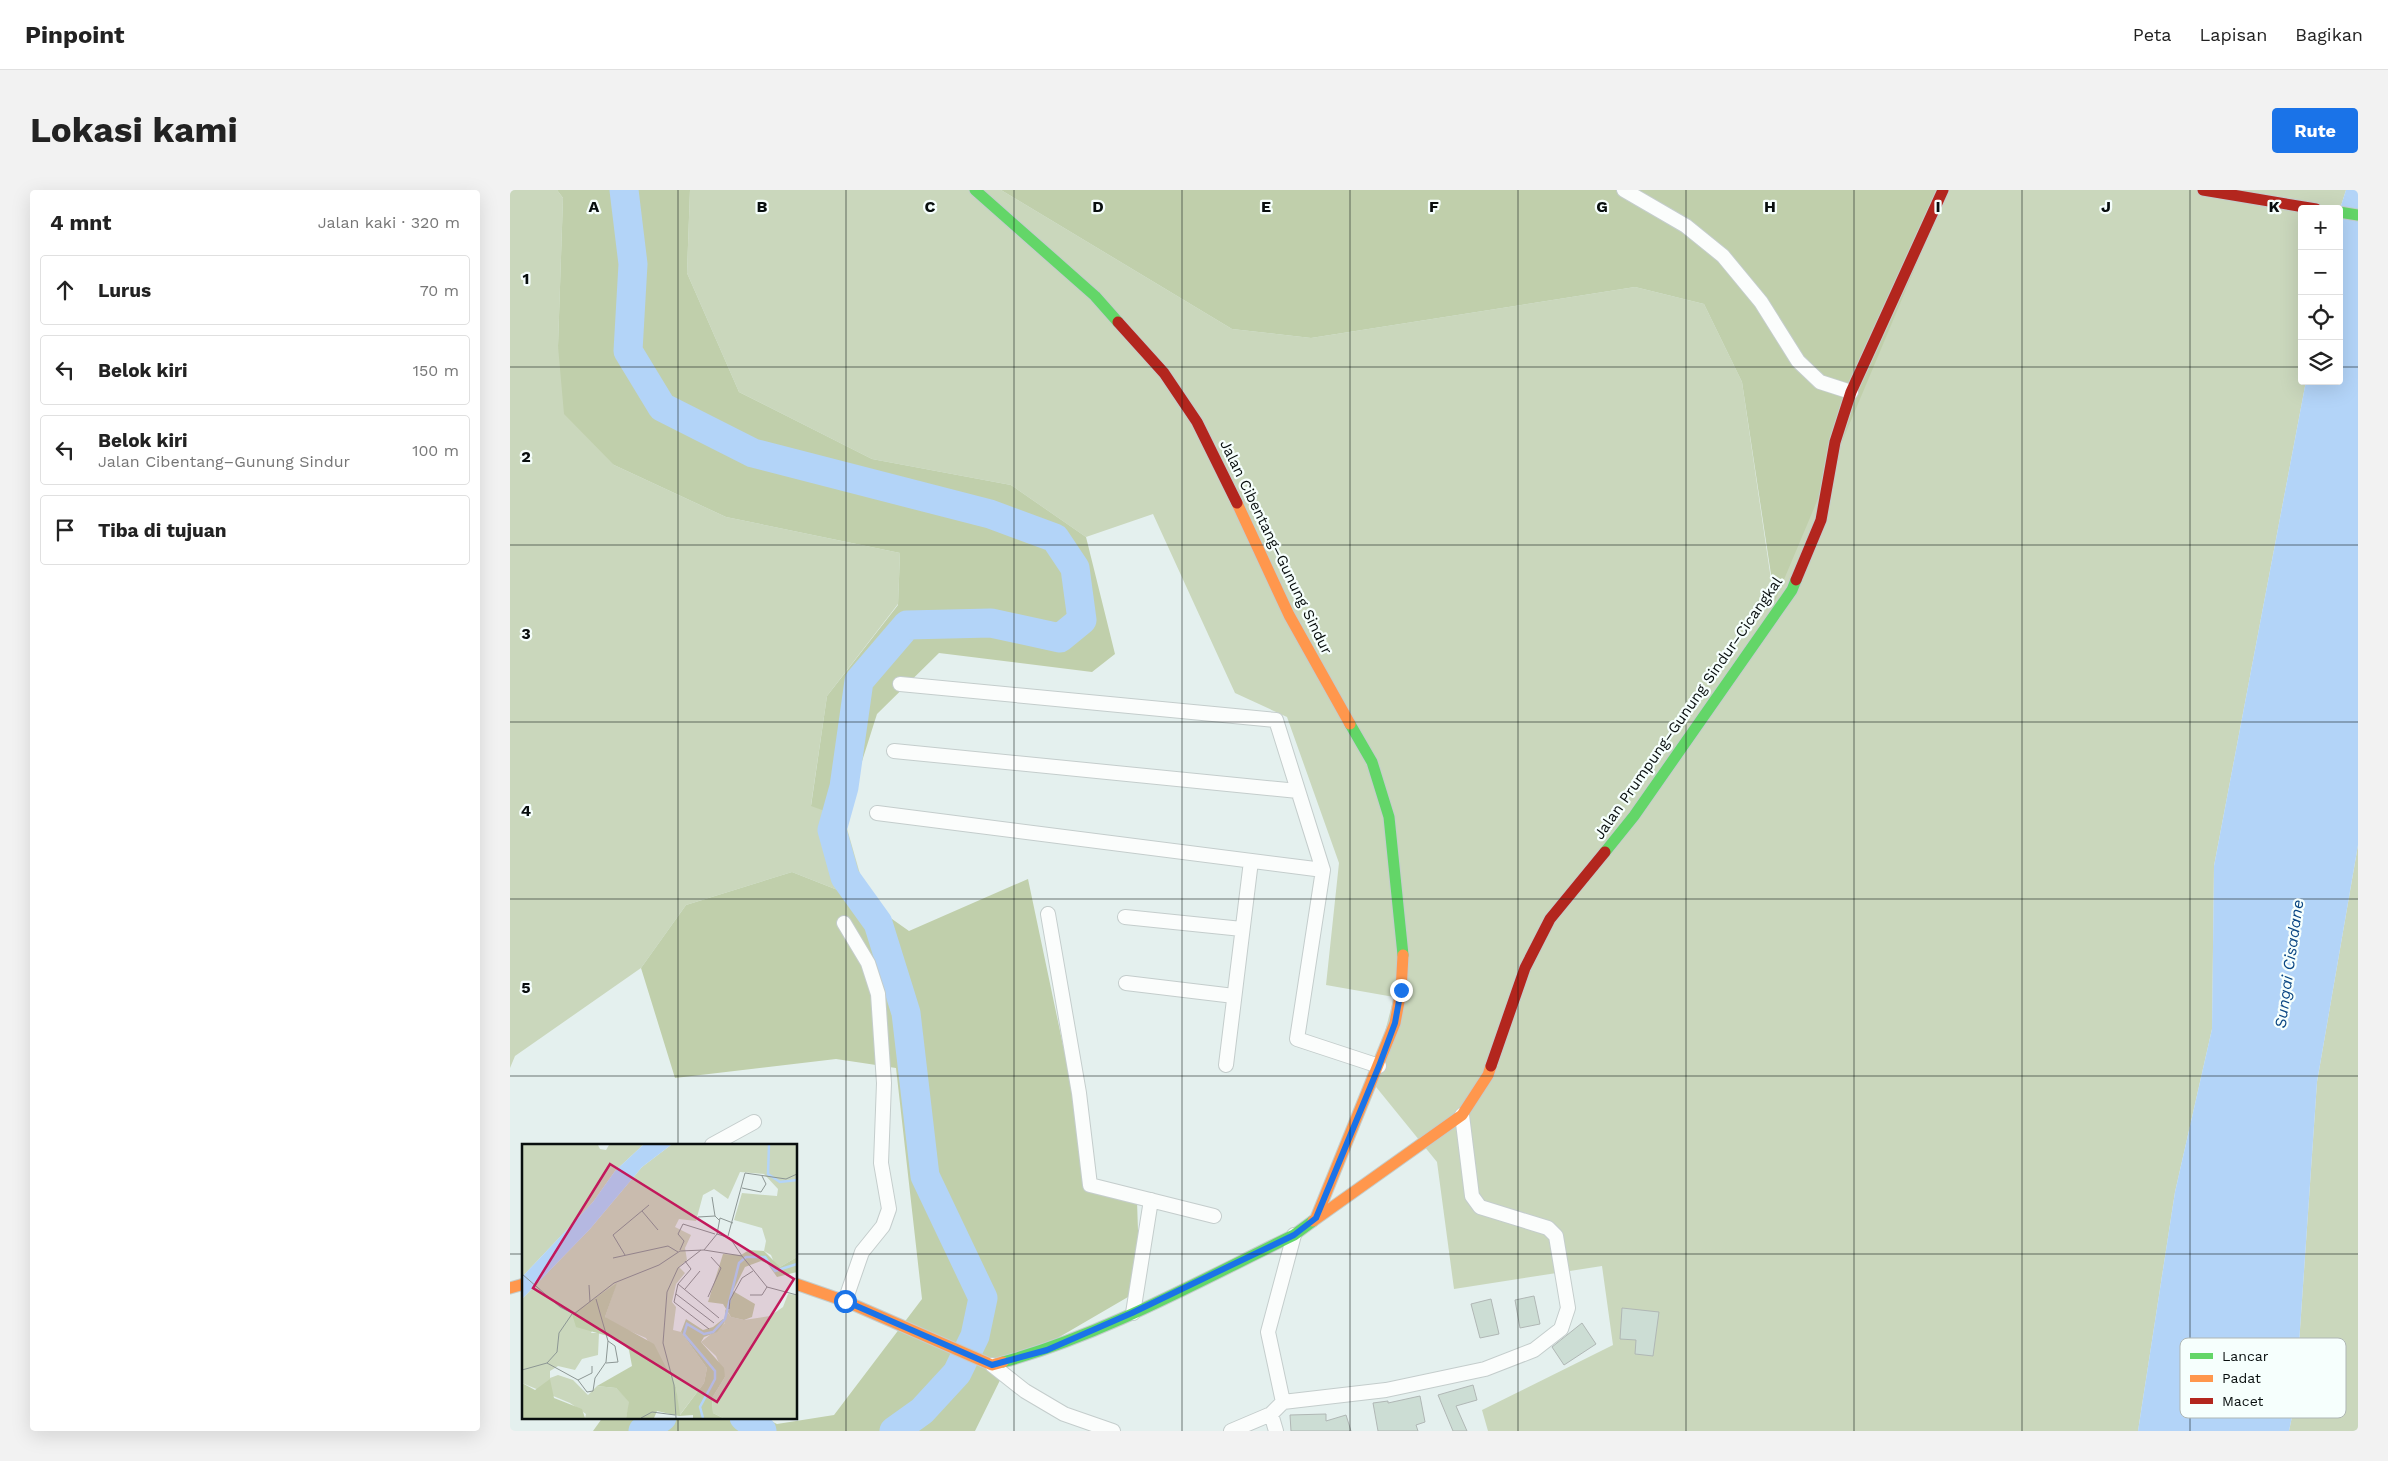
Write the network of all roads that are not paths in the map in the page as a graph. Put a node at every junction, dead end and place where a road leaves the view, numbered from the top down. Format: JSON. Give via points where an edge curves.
{"nodes":[{"id":1,"x":975,"y":190,"type":"edge"},
{"id":2,"x":1624,"y":190,"type":"edge"},
{"id":3,"x":1943,"y":190,"type":"edge"},
{"id":4,"x":2203,"y":190,"type":"edge"},
{"id":5,"x":2298,"y":206,"type":"edge"},
{"id":6,"x":2343,"y":213,"type":"edge"},
{"id":7,"x":2358,"y":216,"type":"edge"},
{"id":8,"x":1851,"y":392,"type":"junction"},
{"id":9,"x":900,"y":684,"type":"dead end"},
{"id":10,"x":894,"y":751,"type":"dead end"},
{"id":11,"x":1298,"y":791,"type":"junction"},
{"id":12,"x":877,"y":813,"type":"dead end"},
{"id":13,"x":1251,"y":861,"type":"junction"},
{"id":14,"x":1323,"y":870,"type":"junction"},
{"id":15,"x":1048,"y":914,"type":"dead end"},
{"id":16,"x":1126,"y":917,"type":"dead end"},
{"id":17,"x":844,"y":923,"type":"dead end"},
{"id":18,"x":1242,"y":929,"type":"junction"},
{"id":19,"x":1126,"y":983,"type":"dead end"},
{"id":20,"x":1234,"y":996,"type":"junction"},
{"id":21,"x":1226,"y":1065,"type":"dead end"},
{"id":22,"x":1379,"y":1066,"type":"junction"},
{"id":23,"x":1462,"y":1115,"type":"junction"},
{"id":24,"x":754,"y":1122,"type":"dead end"},
{"id":25,"x":714,"y":1144,"type":"edge"},
{"id":26,"x":1151,"y":1200,"type":"junction"},
{"id":27,"x":1214,"y":1216,"type":"dead end"},
{"id":28,"x":1316,"y":1218,"type":"junction"},
{"id":29,"x":1294,"y":1235,"type":"junction"},
{"id":30,"x":798,"y":1285,"type":"edge"},
{"id":31,"x":845,"y":1301,"type":"junction"},
{"id":32,"x":1132,"y":1313,"type":"junction"},
{"id":33,"x":992,"y":1365,"type":"junction"},
{"id":34,"x":1283,"y":1402,"type":"junction"},
{"id":35,"x":1271,"y":1414,"type":"junction"},
{"id":36,"x":1113,"y":1431,"type":"edge"},
{"id":37,"x":1231,"y":1431,"type":"edge"},
{"id":38,"x":1276,"y":1431,"type":"edge"}],
"edges":[{"from":1,"to":22,"type":"main road","name":"Jalan Cibentang–Gunung Sindur","via":[[1095,296],[1164,373],[1197,422],[1290,615],[1372,762],[1389,817],[1404,961],[1395,1023]]},
{"from":2,"to":8,"type":"street","via":[[1686,226],[1723,256],[1761,302],[1798,362],[1820,382]]},
{"from":3,"to":8,"type":"main road","name":"Jalan Prumpung–Gunung Sindur–Cicangkal"},
{"from":4,"to":5,"type":"main road"},
{"from":6,"to":7,"type":"main road"},
{"from":8,"to":23,"type":"main road","name":"Jalan Prumpung–Gunung Sindur–Cicangkal","via":[[1835,442],[1821,520],[1792,590],[1634,816],[1550,919],[1525,968],[1488,1075]]},
{"from":9,"to":11,"type":"street","via":[[1276,720]]},
{"from":10,"to":11,"type":"street"},
{"from":11,"to":14,"type":"street"},
{"from":12,"to":13,"type":"street"},
{"from":13,"to":14,"type":"street"},
{"from":13,"to":18,"type":"street"},
{"from":14,"to":22,"type":"street","via":[[1296,1039]]},
{"from":15,"to":26,"type":"street","via":[[1090,1185]]},
{"from":16,"to":18,"type":"street"},
{"from":17,"to":31,"type":"street","via":[[868,963],[878,994],[884,1083],[881,1163],[889,1209],[883,1226],[862,1252]]},
{"from":18,"to":20,"type":"street"},
{"from":19,"to":20,"type":"street"},
{"from":20,"to":21,"type":"street"},
{"from":22,"to":28,"type":"main road","name":"Jalan Cibentang–Gunung Sindur"},
{"from":23,"to":28,"type":"main road","name":"Jalan Prumpung–Gunung Sindur–Cicangkal"},
{"from":23,"to":34,"type":"street","via":[[1472,1196],[1480,1207],[1548,1228],[1556,1236],[1568,1308],[1561,1329],[1534,1350],[1485,1369],[1386,1390]]},
{"from":24,"to":25,"type":"street"},
{"from":26,"to":27,"type":"street"},
{"from":26,"to":32,"type":"street"},
{"from":28,"to":29,"type":"main road","name":"Jalan Prumpung–Gunung Sindur–Cicangkal"},
{"from":29,"to":32,"type":"main road","name":"Jalan Prumpung–Gunung Sindur–Cicangkal"},
{"from":29,"to":34,"type":"street","via":[[1268,1332]]},
{"from":30,"to":31,"type":"main road"},
{"from":31,"to":33,"type":"main road"},
{"from":32,"to":33,"type":"main road","name":"Jalan Prumpung–Gunung Sindur–Cicangkal","via":[[1047,1350]]},
{"from":33,"to":36,"type":"street","via":[[1025,1391],[1064,1414]]},
{"from":34,"to":35,"type":"street"},
{"from":35,"to":37,"type":"street"},
{"from":35,"to":38,"type":"street"}]}
